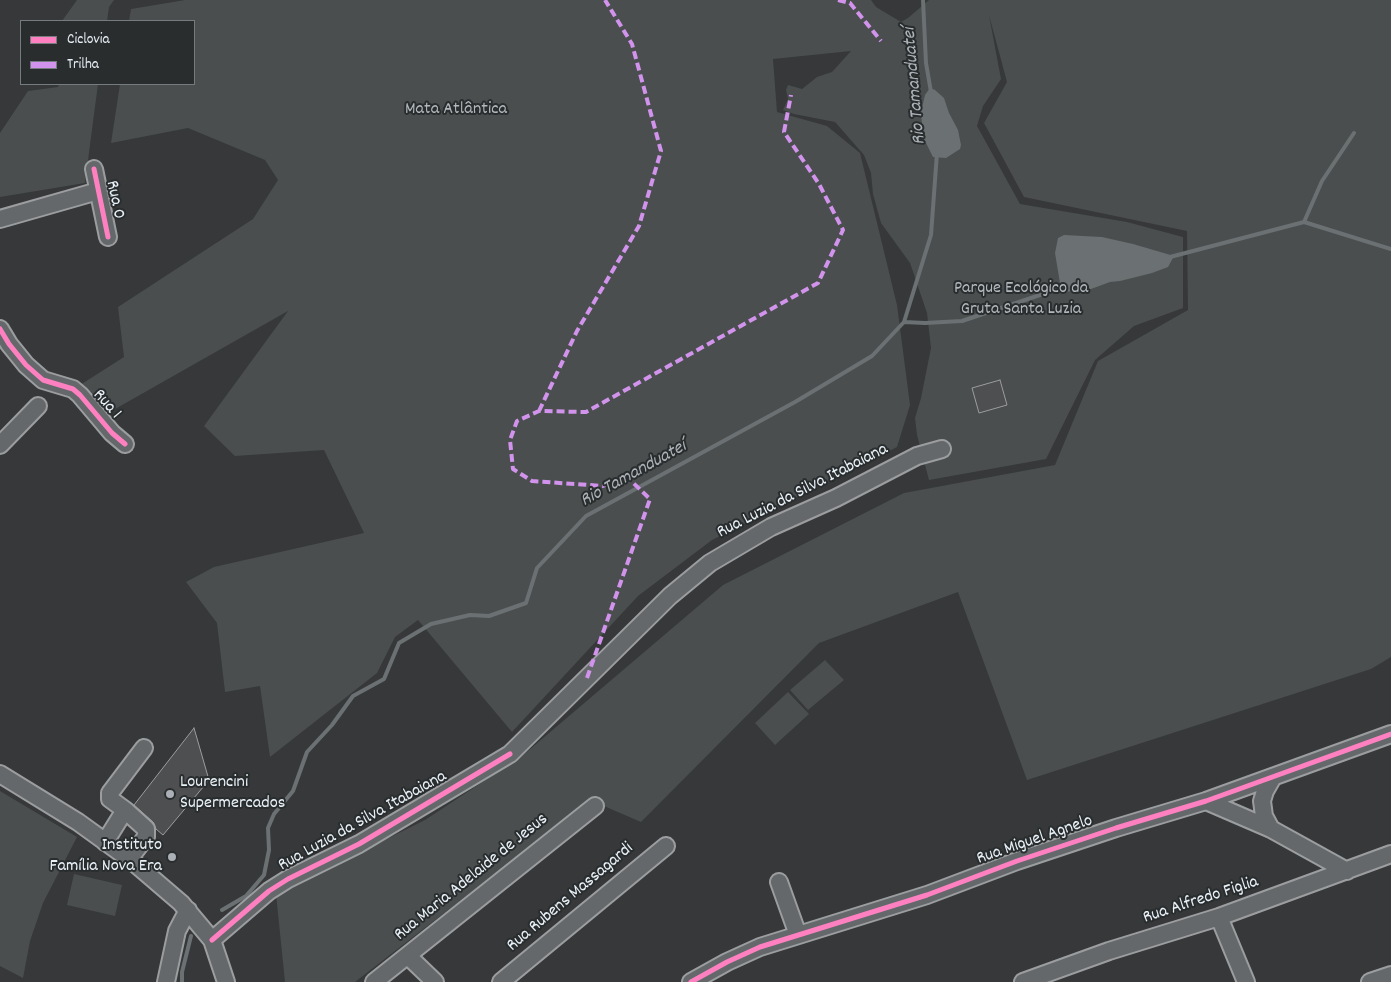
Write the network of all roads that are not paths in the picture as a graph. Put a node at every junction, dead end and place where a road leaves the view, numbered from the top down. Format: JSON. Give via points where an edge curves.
{"nodes":[{"id":1,"x":94,"y":169,"type":"dead end"},
{"id":2,"x":98,"y":191,"type":"junction"},
{"id":3,"x":0,"y":219,"type":"edge"},
{"id":4,"x":108,"y":237,"type":"dead end"},
{"id":5,"x":0,"y":329,"type":"edge"},
{"id":6,"x":38,"y":406,"type":"dead end"},
{"id":7,"x":2,"y":438,"type":"edge"},
{"id":8,"x":125,"y":444,"type":"dead end"},
{"id":9,"x":942,"y":449,"type":"dead end"},
{"id":10,"x":1391,"y":734,"type":"edge"},
{"id":11,"x":144,"y":748,"type":"dead end"},
{"id":12,"x":0,"y":774,"type":"edge"},
{"id":13,"x":1273,"y":777,"type":"junction"},
{"id":14,"x":1206,"y":801,"type":"junction"},
{"id":15,"x":595,"y":806,"type":"dead end"},
{"id":16,"x":125,"y":810,"type":"junction"},
{"id":17,"x":1271,"y":829,"type":"junction"},
{"id":18,"x":105,"y":842,"type":"junction"},
{"id":19,"x":666,"y":846,"type":"dead end"},
{"id":20,"x":1391,"y":854,"type":"edge"},
{"id":21,"x":129,"y":859,"type":"junction"},
{"id":22,"x":1347,"y":871,"type":"junction"},
{"id":23,"x":779,"y":882,"type":"dead end"},
{"id":24,"x":188,"y":910,"type":"junction"},
{"id":25,"x":1219,"y":917,"type":"junction"},
{"id":26,"x":798,"y":935,"type":"junction"},
{"id":27,"x":212,"y":940,"type":"junction"},
{"id":28,"x":408,"y":956,"type":"junction"},
{"id":29,"x":1391,"y":975,"type":"edge"},
{"id":30,"x":166,"y":982,"type":"edge"},
{"id":31,"x":226,"y":982,"type":"edge"},
{"id":32,"x":374,"y":982,"type":"edge"},
{"id":33,"x":435,"y":982,"type":"edge"},
{"id":34,"x":501,"y":982,"type":"edge"},
{"id":35,"x":691,"y":982,"type":"edge"},
{"id":36,"x":1023,"y":982,"type":"edge"},
{"id":37,"x":1246,"y":982,"type":"edge"},
{"id":38,"x":1370,"y":982,"type":"edge"}],
"edges":[{"from":1,"to":2,"type":"street","name":"Rua 0"},
{"from":2,"to":3,"type":"street","name":"Rua 0"},
{"from":2,"to":4,"type":"street","name":"Rua 0"},
{"from":5,"to":8,"type":"street","name":"Rua 1","via":[[26,365],[43,380],[73,389]]},
{"from":6,"to":7,"type":"street"},
{"from":9,"to":27,"type":"street","name":"Rua Luzia da Silva Itabaiana","via":[[917,456],[771,527],[710,563],[670,596],[510,754],[358,844],[269,891]]},
{"from":10,"to":13,"type":"street","name":"Rua Miguel Agnelo"},
{"from":11,"to":16,"type":"street","via":[[110,793],[110,799]]},
{"from":12,"to":18,"type":"street"},
{"from":13,"to":14,"type":"street","name":"Rua Miguel Agnelo"},
{"from":13,"to":17,"type":"street","via":[[1262,801],[1264,816]]},
{"from":14,"to":17,"type":"street"},
{"from":14,"to":26,"type":"street","name":"Rua Miguel Agnelo"},
{"from":15,"to":28,"type":"street","name":"Rua Maria Adelaide de Jesus"},
{"from":16,"to":18,"type":"street"},
{"from":16,"to":21,"type":"street","via":[[146,829],[146,836]]},
{"from":17,"to":22,"type":"street"},
{"from":18,"to":21,"type":"street"},
{"from":19,"to":34,"type":"street","name":"Rua Rubens Massagardi"},
{"from":20,"to":22,"type":"street","name":"Rua Alfredo Figlia"},
{"from":21,"to":24,"type":"street"},
{"from":22,"to":25,"type":"street","name":"Rua Alfredo Figlia"},
{"from":23,"to":26,"type":"street"},
{"from":24,"to":27,"type":"street"},
{"from":24,"to":30,"type":"street","via":[[177,931]]},
{"from":25,"to":36,"type":"street","name":"Rua Alfredo Figlia"},
{"from":25,"to":37,"type":"street"},
{"from":26,"to":35,"type":"street","name":"Rua Miguel Agnelo","via":[[760,947]]},
{"from":27,"to":31,"type":"street"},
{"from":28,"to":32,"type":"street","name":"Rua Maria Adelaide de Jesus"},
{"from":28,"to":33,"type":"street"},
{"from":29,"to":38,"type":"street"}]}
